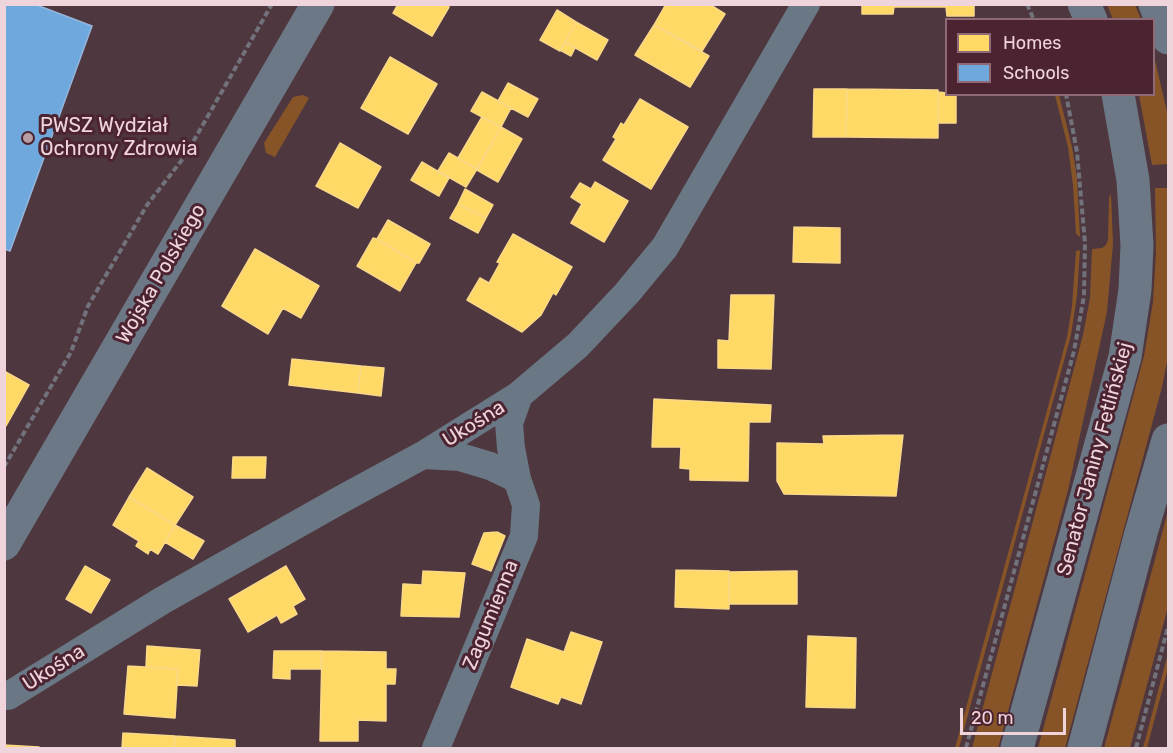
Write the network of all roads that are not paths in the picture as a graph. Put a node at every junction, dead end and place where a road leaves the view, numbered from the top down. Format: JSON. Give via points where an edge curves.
{"nodes":[{"id":1,"x":318,"y":4,"type":"edge"},
{"id":2,"x":806,"y":4,"type":"edge"},
{"id":3,"x":1084,"y":4,"type":"edge"},
{"id":4,"x":1155,"y":4,"type":"edge"},
{"id":5,"x":1090,"y":18,"type":"edge"},
{"id":6,"x":1168,"y":38,"type":"edge"},
{"id":7,"x":1118,"y":96,"type":"edge"},
{"id":8,"x":519,"y":395,"type":"junction"},
{"id":9,"x":1168,"y":440,"type":"edge"},
{"id":10,"x":423,"y":455,"type":"junction"},
{"id":11,"x":517,"y":478,"type":"junction"},
{"id":12,"x":4,"y":544,"type":"edge"},
{"id":13,"x":4,"y":696,"type":"edge"},
{"id":14,"x":436,"y":748,"type":"edge"},
{"id":15,"x":1017,"y":748,"type":"edge"},
{"id":16,"x":1084,"y":748,"type":"edge"}],
"edges":[{"from":1,"to":12,"type":"main road","name":"Wojska Polskiego"},
{"from":2,"to":8,"type":"street","name":"Ukośna","via":[[665,247],[579,345]]},
{"from":3,"to":5,"type":"main road"},
{"from":4,"to":6,"type":"main road"},
{"from":7,"to":15,"type":"main road","name":"Senator Janiny Fetlińskiej","via":[[1133,180],[1137,245],[1125,357]]},
{"from":8,"to":10,"type":"street","name":"Ukośna"},
{"from":8,"to":11,"type":"street","name":"Zagumienna","via":[[509,423]]},
{"from":9,"to":16,"type":"main road"},
{"from":10,"to":11,"type":"street","via":[[460,457]]},
{"from":10,"to":13,"type":"street","name":"Ukośna","via":[[163,600]]},
{"from":11,"to":14,"type":"street","name":"Zagumienna","via":[[526,505],[524,536]]}]}
